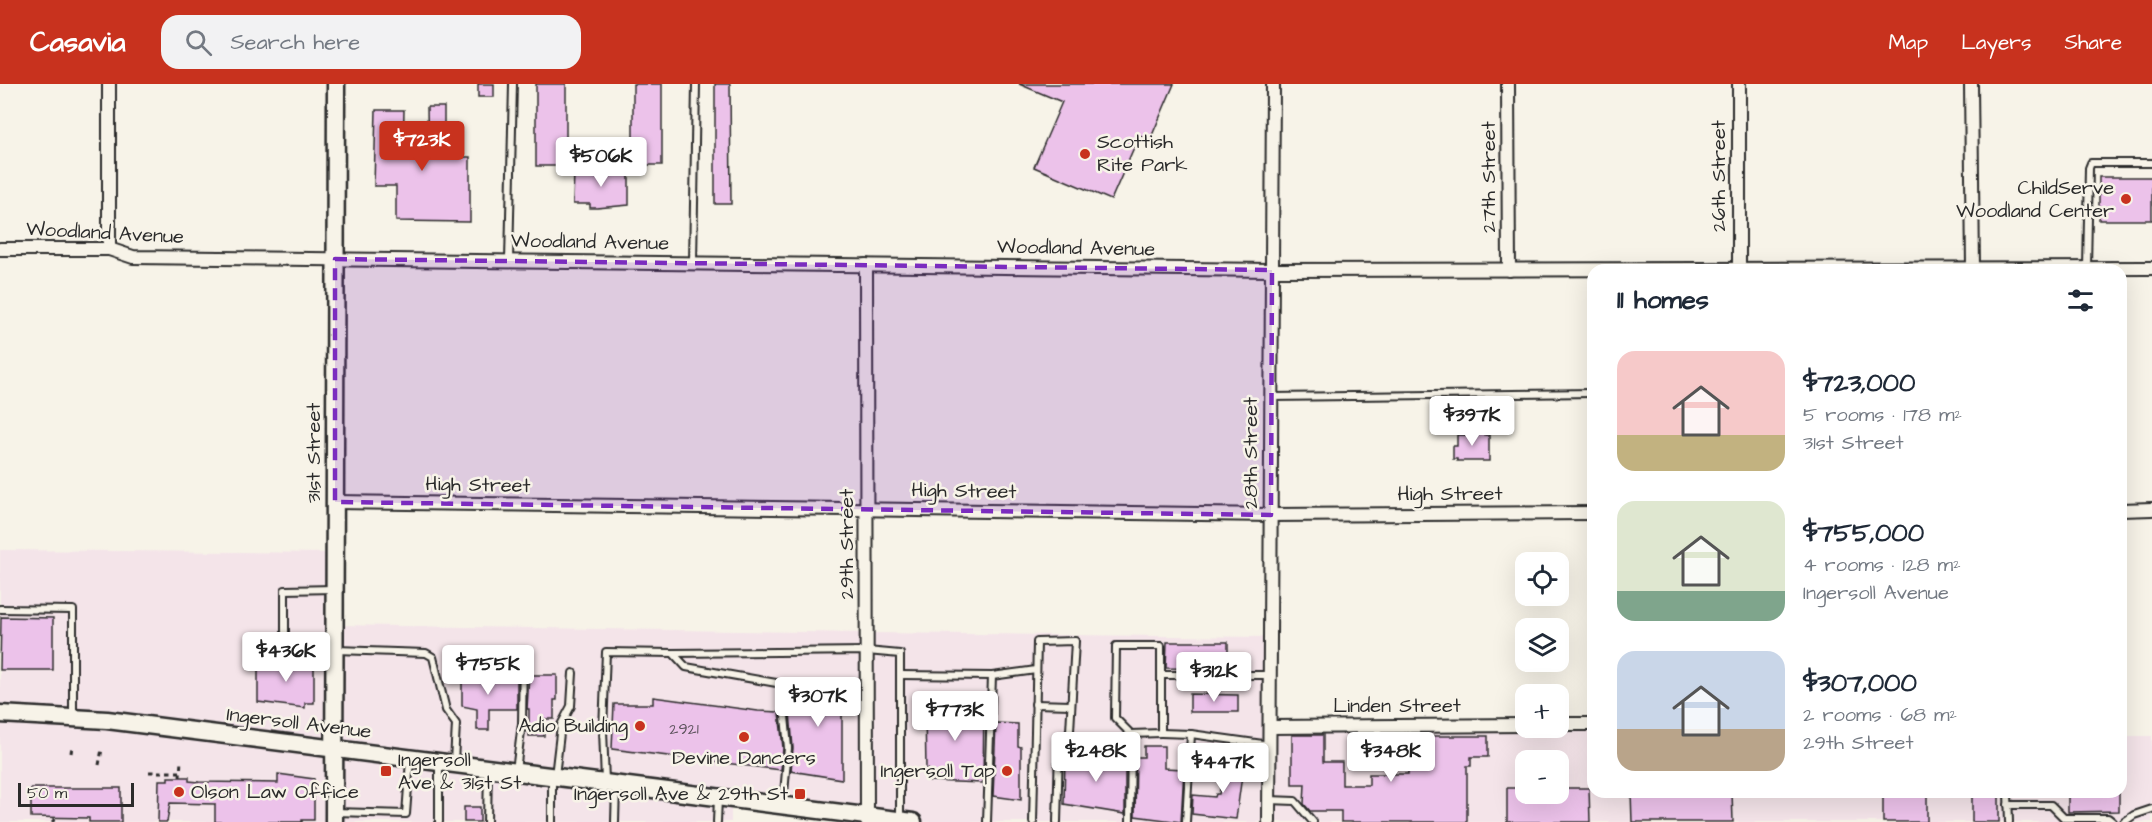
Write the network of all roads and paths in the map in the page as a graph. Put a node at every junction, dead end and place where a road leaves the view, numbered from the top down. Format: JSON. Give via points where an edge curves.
{"nodes":[{"id":1,"x":109,"y":84,"type":"edge"},
{"id":2,"x":336,"y":84,"type":"edge"},
{"id":3,"x":513,"y":84,"type":"edge"},
{"id":4,"x":696,"y":84,"type":"edge"},
{"id":5,"x":1273,"y":84,"type":"edge"},
{"id":6,"x":1508,"y":84,"type":"edge"},
{"id":7,"x":1739,"y":84,"type":"edge"},
{"id":8,"x":1971,"y":84,"type":"edge"},
{"id":9,"x":2152,"y":163,"type":"edge"},
{"id":10,"x":0,"y":249,"type":"edge"},
{"id":11,"x":109,"y":249,"type":"junction"},
{"id":12,"x":336,"y":259,"type":"junction"},
{"id":13,"x":509,"y":261,"type":"junction"},
{"id":14,"x":693,"y":263,"type":"junction"},
{"id":15,"x":1739,"y":264,"type":"edge"},
{"id":16,"x":1972,"y":264,"type":"edge"},
{"id":17,"x":2086,"y":264,"type":"edge"},
{"id":18,"x":866,"y":265,"type":"junction"},
{"id":19,"x":2127,"y":268,"type":"edge"},
{"id":20,"x":2152,"y":268,"type":"edge"},
{"id":21,"x":1272,"y":270,"type":"junction"},
{"id":22,"x":1509,"y":270,"type":"junction"},
{"id":23,"x":1587,"y":270,"type":"edge"},
{"id":24,"x":1587,"y":393,"type":"edge"},
{"id":25,"x":1271,"y":397,"type":"junction"},
{"id":26,"x":335,"y":502,"type":"junction"},
{"id":27,"x":866,"y":509,"type":"junction"},
{"id":28,"x":2127,"y":510,"type":"edge"},
{"id":29,"x":2152,"y":510,"type":"edge"},
{"id":30,"x":1587,"y":513,"type":"edge"},
{"id":31,"x":1271,"y":515,"type":"junction"},
{"id":32,"x":335,"y":589,"type":"junction"},
{"id":33,"x":0,"y":609,"type":"edge"},
{"id":34,"x":285,"y":645,"type":"dead end"},
{"id":35,"x":335,"y":650,"type":"junction"},
{"id":36,"x":867,"y":651,"type":"junction"},
{"id":37,"x":673,"y":653,"type":"junction"},
{"id":38,"x":523,"y":654,"type":"dead end"},
{"id":39,"x":1036,"y":670,"type":"junction"},
{"id":40,"x":573,"y":673,"type":"dead end"},
{"id":41,"x":900,"y":675,"type":"junction"},
{"id":42,"x":1161,"y":675,"type":"junction"},
{"id":43,"x":1270,"y":675,"type":"junction"},
{"id":44,"x":992,"y":676,"type":"junction"},
{"id":45,"x":1035,"y":704,"type":"junction"},
{"id":46,"x":1071,"y":705,"type":"junction"},
{"id":47,"x":0,"y":714,"type":"edge"},
{"id":48,"x":73,"y":717,"type":"junction"},
{"id":49,"x":1569,"y":724,"type":"edge"},
{"id":50,"x":1587,"y":724,"type":"edge"},
{"id":51,"x":1515,"y":725,"type":"edge"},
{"id":52,"x":1270,"y":727,"type":"junction"},
{"id":53,"x":1161,"y":733,"type":"junction"},
{"id":54,"x":1131,"y":734,"type":"junction"},
{"id":55,"x":1191,"y":734,"type":"junction"},
{"id":56,"x":1270,"y":745,"type":"junction"},
{"id":57,"x":72,"y":746,"type":"dead end"},
{"id":58,"x":102,"y":749,"type":"dead end"},
{"id":59,"x":335,"y":749,"type":"junction"},
{"id":60,"x":71,"y":753,"type":"dead end"},
{"id":61,"x":181,"y":759,"type":"dead end"},
{"id":62,"x":411,"y":759,"type":"junction"},
{"id":63,"x":446,"y":763,"type":"junction"},
{"id":64,"x":99,"y":765,"type":"dead end"},
{"id":65,"x":488,"y":768,"type":"junction"},
{"id":66,"x":149,"y":772,"type":"dead end"},
{"id":67,"x":180,"y":772,"type":"junction"},
{"id":68,"x":516,"y":772,"type":"junction"},
{"id":69,"x":180,"y":777,"type":"dead end"},
{"id":70,"x":554,"y":777,"type":"junction"},
{"id":71,"x":610,"y":784,"type":"junction"},
{"id":72,"x":718,"y":797,"type":"junction"},
{"id":73,"x":2008,"y":798,"type":"edge"},
{"id":74,"x":1269,"y":800,"type":"junction"},
{"id":75,"x":2008,"y":805,"type":"junction"},
{"id":76,"x":783,"y":806,"type":"junction"},
{"id":77,"x":2152,"y":809,"type":"edge"},
{"id":78,"x":57,"y":817,"type":"dead end"},
{"id":79,"x":334,"y":817,"type":"edge"},
{"id":80,"x":867,"y":819,"type":"edge"},
{"id":81,"x":906,"y":821,"type":"edge"},
{"id":82,"x":52,"y":822,"type":"edge"},
{"id":83,"x":439,"y":822,"type":"edge"},
{"id":84,"x":487,"y":822,"type":"edge"},
{"id":85,"x":552,"y":822,"type":"edge"},
{"id":86,"x":615,"y":822,"type":"edge"},
{"id":87,"x":717,"y":822,"type":"edge"},
{"id":88,"x":987,"y":822,"type":"edge"},
{"id":89,"x":1033,"y":822,"type":"edge"},
{"id":90,"x":1057,"y":822,"type":"edge"},
{"id":91,"x":1130,"y":822,"type":"edge"},
{"id":92,"x":1186,"y":822,"type":"edge"},
{"id":93,"x":1269,"y":822,"type":"edge"},
{"id":94,"x":1313,"y":822,"type":"edge"},
{"id":95,"x":2009,"y":822,"type":"edge"},
{"id":96,"x":2113,"y":822,"type":"edge"},
{"id":97,"x":2124,"y":822,"type":"edge"}],
"edges":[{"from":1,"to":11,"type":"street"},
{"from":2,"to":12,"type":"main road","name":"31st Street"},
{"from":3,"to":13,"type":"lane"},
{"from":4,"to":14,"type":"lane"},
{"from":5,"to":21,"type":"street","name":"28th Street"},
{"from":6,"to":22,"type":"street","name":"27th Street"},
{"from":7,"to":15,"type":"street","name":"26th Street"},
{"from":8,"to":16,"type":"street"},
{"from":9,"to":17,"type":"lane","via":[[2091,163]]},
{"from":10,"to":11,"type":"street","name":"Woodland Avenue"},
{"from":11,"to":12,"type":"street","name":"Woodland Avenue","via":[[133,257]]},
{"from":12,"to":13,"type":"street","name":"Woodland Avenue"},
{"from":12,"to":26,"type":"main road","name":"31st Street"},
{"from":13,"to":14,"type":"street","name":"Woodland Avenue"},
{"from":14,"to":18,"type":"street","name":"Woodland Avenue"},
{"from":18,"to":21,"type":"street","name":"Woodland Avenue"},
{"from":18,"to":27,"type":"street","name":"29th Street"},
{"from":19,"to":20,"type":"street","name":"Woodland Avenue"},
{"from":21,"to":22,"type":"street","name":"Woodland Avenue"},
{"from":21,"to":25,"type":"street","name":"28th Street"},
{"from":22,"to":23,"type":"street","name":"Woodland Avenue"},
{"from":24,"to":25,"type":"lane"},
{"from":25,"to":31,"type":"street","name":"28th Street"},
{"from":26,"to":27,"type":"street","name":"High Street"},
{"from":26,"to":32,"type":"main road","name":"31st Street"},
{"from":27,"to":31,"type":"street","name":"High Street"},
{"from":27,"to":36,"type":"street","name":"29th Street"},
{"from":28,"to":29,"type":"street"},
{"from":30,"to":31,"type":"street","name":"High Street"},
{"from":31,"to":43,"type":"street","name":"28th Street"},
{"from":32,"to":34,"type":"lane","via":[[285,590]]},
{"from":32,"to":35,"type":"main road","name":"31st Street"},
{"from":33,"to":48,"type":"lane","via":[[73,610]]},
{"from":35,"to":59,"type":"main road","name":"31st Street"},
{"from":35,"to":63,"type":"lane","via":[[426,652],[434,657],[446,710],[456,724]]},
{"from":36,"to":37,"type":"lane"},
{"from":36,"to":41,"type":"lane","via":[[900,654]]},
{"from":36,"to":80,"type":"street","name":"29th Street"},
{"from":37,"to":71,"type":"lane","via":[[606,652],[603,730]]},
{"from":37,"to":76,"type":"lane","via":[[686,667],[782,684],[788,748]]},
{"from":38,"to":68,"type":"lane","via":[[522,723]]},
{"from":39,"to":44,"type":"lane"},
{"from":39,"to":45,"type":"lane"},
{"from":39,"to":46,"type":"lane","via":[[1037,642],[1075,641]]},
{"from":40,"to":70,"type":"lane","via":[[571,706],[561,725]]},
{"from":41,"to":44,"type":"lane"},
{"from":41,"to":81,"type":"lane"},
{"from":42,"to":43,"type":"lane"},
{"from":42,"to":53,"type":"lane"},
{"from":42,"to":54,"type":"lane","via":[[1161,646],[1116,646],[1115,718]]},
{"from":43,"to":52,"type":"street","name":"28th Street"},
{"from":44,"to":88,"type":"lane"},
{"from":45,"to":46,"type":"lane"},
{"from":45,"to":89,"type":"lane"},
{"from":46,"to":90,"type":"lane","via":[[1070,731],[1059,748]]},
{"from":47,"to":48,"type":"main road","name":"Ingersoll Avenue"},
{"from":48,"to":59,"type":"main road","name":"Ingersoll Avenue"},
{"from":49,"to":50,"type":"street"},
{"from":51,"to":52,"type":"street","name":"Linden Street"},
{"from":52,"to":56,"type":"street","name":"28th Street"},
{"from":53,"to":54,"type":"lane"},
{"from":53,"to":55,"type":"lane"},
{"from":54,"to":91,"type":"lane"},
{"from":55,"to":56,"type":"lane"},
{"from":55,"to":92,"type":"lane"},
{"from":56,"to":74,"type":"street","name":"28th Street"},
{"from":57,"to":60,"type":"path"},
{"from":58,"to":64,"type":"path"},
{"from":59,"to":62,"type":"main road","name":"Ingersoll Avenue"},
{"from":59,"to":79,"type":"main road","name":"31st Street"},
{"from":61,"to":67,"type":"path"},
{"from":62,"to":63,"type":"main road","name":"Ingersoll Avenue"},
{"from":62,"to":79,"type":"lane","via":[[406,814]]},
{"from":63,"to":65,"type":"main road","name":"Ingersoll Avenue"},
{"from":63,"to":83,"type":"lane"},
{"from":65,"to":68,"type":"main road","name":"Ingersoll Avenue"},
{"from":65,"to":84,"type":"lane"},
{"from":66,"to":67,"type":"path"},
{"from":67,"to":69,"type":"path"},
{"from":68,"to":70,"type":"main road","name":"Ingersoll Avenue"},
{"from":70,"to":71,"type":"main road","name":"Ingersoll Avenue"},
{"from":70,"to":85,"type":"lane"},
{"from":71,"to":72,"type":"main road","name":"Ingersoll Avenue"},
{"from":71,"to":86,"type":"lane"},
{"from":72,"to":76,"type":"main road","name":"Ingersoll Avenue"},
{"from":72,"to":87,"type":"lane"},
{"from":73,"to":75,"type":"lane"},
{"from":74,"to":93,"type":"street","name":"28th Street"},
{"from":74,"to":94,"type":"lane","via":[[1295,801]]},
{"from":75,"to":95,"type":"lane"},
{"from":75,"to":96,"type":"lane","via":[[2051,805],[2064,818],[2108,818]]},
{"from":76,"to":80,"type":"main road","name":"Ingersoll Avenue"},
{"from":77,"to":97,"type":"lane"},
{"from":78,"to":82,"type":"path"},
{"from":80,"to":81,"type":"main road","name":"Ingersoll Avenue"}]}
